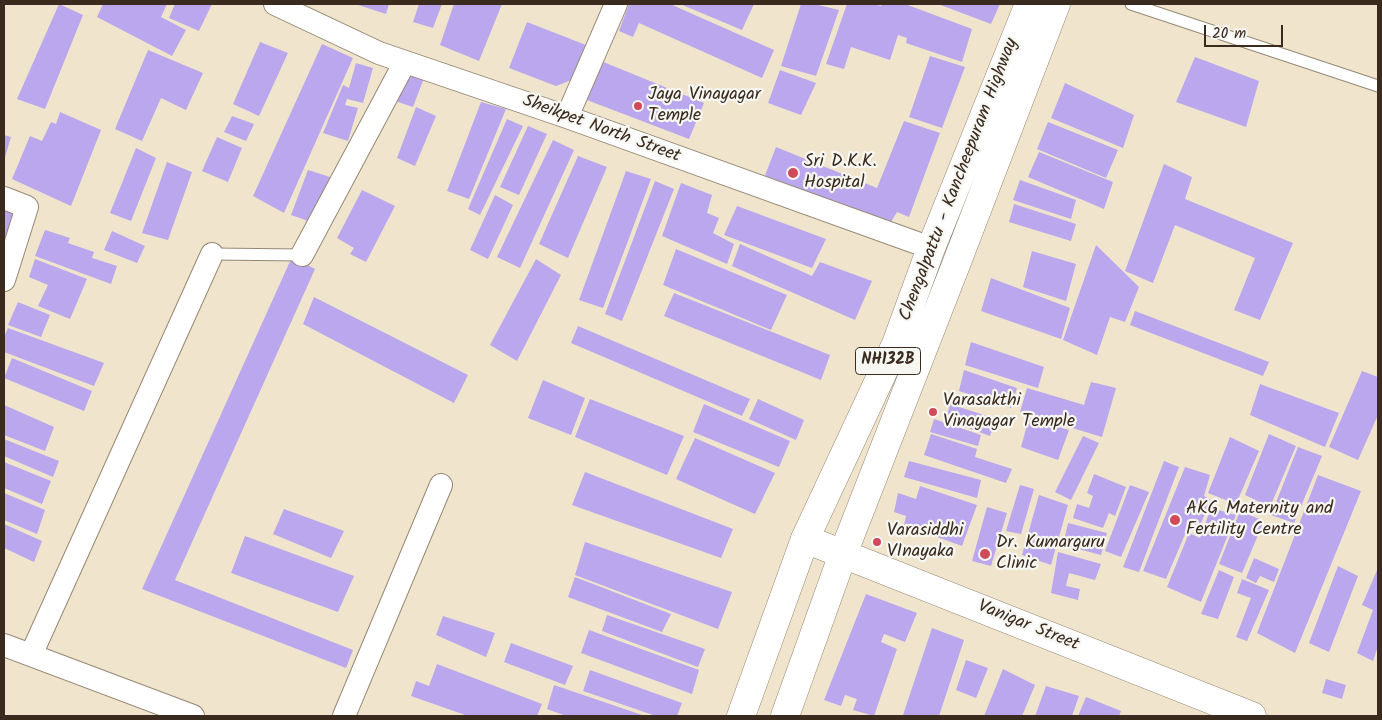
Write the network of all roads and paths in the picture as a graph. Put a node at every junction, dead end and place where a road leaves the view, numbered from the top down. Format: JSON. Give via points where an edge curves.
{"nodes":[{"id":1,"x":276,"y":4,"type":"edge"},
{"id":2,"x":616,"y":4,"type":"edge"},
{"id":3,"x":1029,"y":4,"type":"edge"},
{"id":4,"x":1056,"y":4,"type":"edge"},
{"id":5,"x":1131,"y":4,"type":"edge"},
{"id":6,"x":405,"y":62,"type":"junction"},
{"id":7,"x":1378,"y":86,"type":"edge"},
{"id":8,"x":567,"y":117,"type":"junction"},
{"id":9,"x":4,"y":198,"type":"edge"},
{"id":10,"x":931,"y":248,"type":"junction"},
{"id":11,"x":212,"y":254,"type":"joint"},
{"id":12,"x":302,"y":255,"type":"joint"},
{"id":13,"x":4,"y":280,"type":"edge"},
{"id":14,"x":441,"y":485,"type":"dead end"},
{"id":15,"x":804,"y":539,"type":"junction"},
{"id":16,"x":843,"y":554,"type":"junction"},
{"id":17,"x":4,"y":645,"type":"edge"},
{"id":18,"x":31,"y":655,"type":"junction"},
{"id":19,"x":193,"y":716,"type":"edge"},
{"id":20,"x":344,"y":716,"type":"edge"},
{"id":21,"x":741,"y":716,"type":"edge"},
{"id":22,"x":785,"y":716,"type":"edge"},
{"id":23,"x":1252,"y":716,"type":"edge"}],
"edges":[{"from":1,"to":6,"type":"street","name":"Sheikpet North Street"},
{"from":2,"to":8,"type":"street"},
{"from":3,"to":10,"type":"main road","name":"Chengalpattu - Kancheepuram Highway","number":"NH132B"},
{"from":4,"to":16,"type":"main road"},
{"from":5,"to":7,"type":"lane"},
{"from":6,"to":8,"type":"street","name":"Sheikpet North Street"},
{"from":6,"to":12,"type":"street"},
{"from":8,"to":10,"type":"street","name":"Sheikpet North Street"},
{"from":9,"to":13,"type":"street","via":[[27,207]]},
{"from":10,"to":15,"type":"main road","name":"Chengalpattu - Kancheepuram Highway","number":"NH132B","via":[[896,344]]},
{"from":11,"to":12,"type":"lane"},
{"from":11,"to":18,"type":"street"},
{"from":14,"to":20,"type":"street"},
{"from":15,"to":16,"type":"main road","name":"Vanigar Street"},
{"from":15,"to":21,"type":"main road","name":"Chengalpattu - Kancheepuram Highway","number":"NH132B"},
{"from":16,"to":22,"type":"main road"},
{"from":16,"to":23,"type":"main road","name":"Vanigar Street"},
{"from":17,"to":18,"type":"street"},
{"from":18,"to":19,"type":"street"}]}
